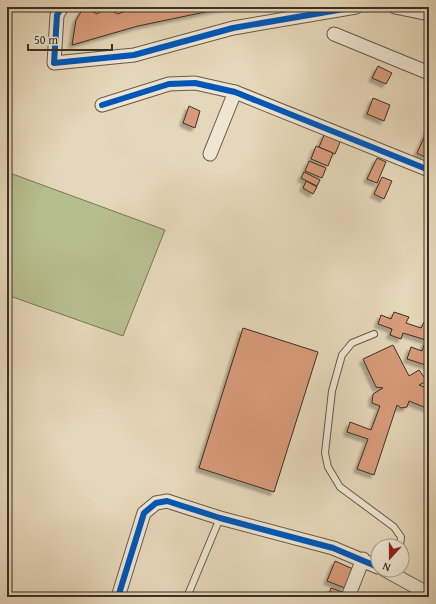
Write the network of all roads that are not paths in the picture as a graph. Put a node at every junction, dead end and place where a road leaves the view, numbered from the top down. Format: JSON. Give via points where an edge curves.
{"nodes":[{"id":1,"x":62,"y":7,"type":"edge"},
{"id":2,"x":356,"y":7,"type":"edge"},
{"id":3,"x":395,"y":7,"type":"edge"},
{"id":4,"x":429,"y":14,"type":"edge"},
{"id":5,"x":334,"y":34,"type":"dead end"},
{"id":6,"x":429,"y":73,"type":"edge"},
{"id":7,"x":235,"y":92,"type":"junction"},
{"id":8,"x":102,"y":105,"type":"dead end"},
{"id":9,"x":210,"y":154,"type":"dead end"},
{"id":10,"x":429,"y":170,"type":"edge"},
{"id":11,"x":374,"y":334,"type":"dead end"},
{"id":12,"x":220,"y":518,"type":"junction"},
{"id":13,"x":401,"y":538,"type":"edge"},
{"id":14,"x":363,"y":559,"type":"junction"},
{"id":15,"x":370,"y":562,"type":"edge"},
{"id":16,"x":405,"y":578,"type":"edge"},
{"id":17,"x":429,"y":594,"type":"edge"},
{"id":18,"x":118,"y":597,"type":"edge"},
{"id":19,"x":187,"y":597,"type":"edge"},
{"id":20,"x":348,"y":597,"type":"edge"}],
"edges":[{"from":1,"to":2,"type":"street","via":[[58,15],[54,63],[134,55],[233,28]]},
{"from":3,"to":4,"type":"street"},
{"from":5,"to":6,"type":"street"},
{"from":7,"to":8,"type":"street","via":[[195,83],[169,84]]},
{"from":7,"to":9,"type":"street"},
{"from":7,"to":10,"type":"street"},
{"from":11,"to":13,"type":"lane","via":[[352,343],[342,355],[332,392],[325,453],[328,467],[340,487],[394,527]]},
{"from":12,"to":14,"type":"street","via":[[333,548]]},
{"from":12,"to":18,"type":"street","via":[[167,501],[156,502],[149,507],[144,513]]},
{"from":12,"to":19,"type":"lane"},
{"from":14,"to":15,"type":"street"},
{"from":14,"to":20,"type":"street"},
{"from":16,"to":17,"type":"street"}]}
